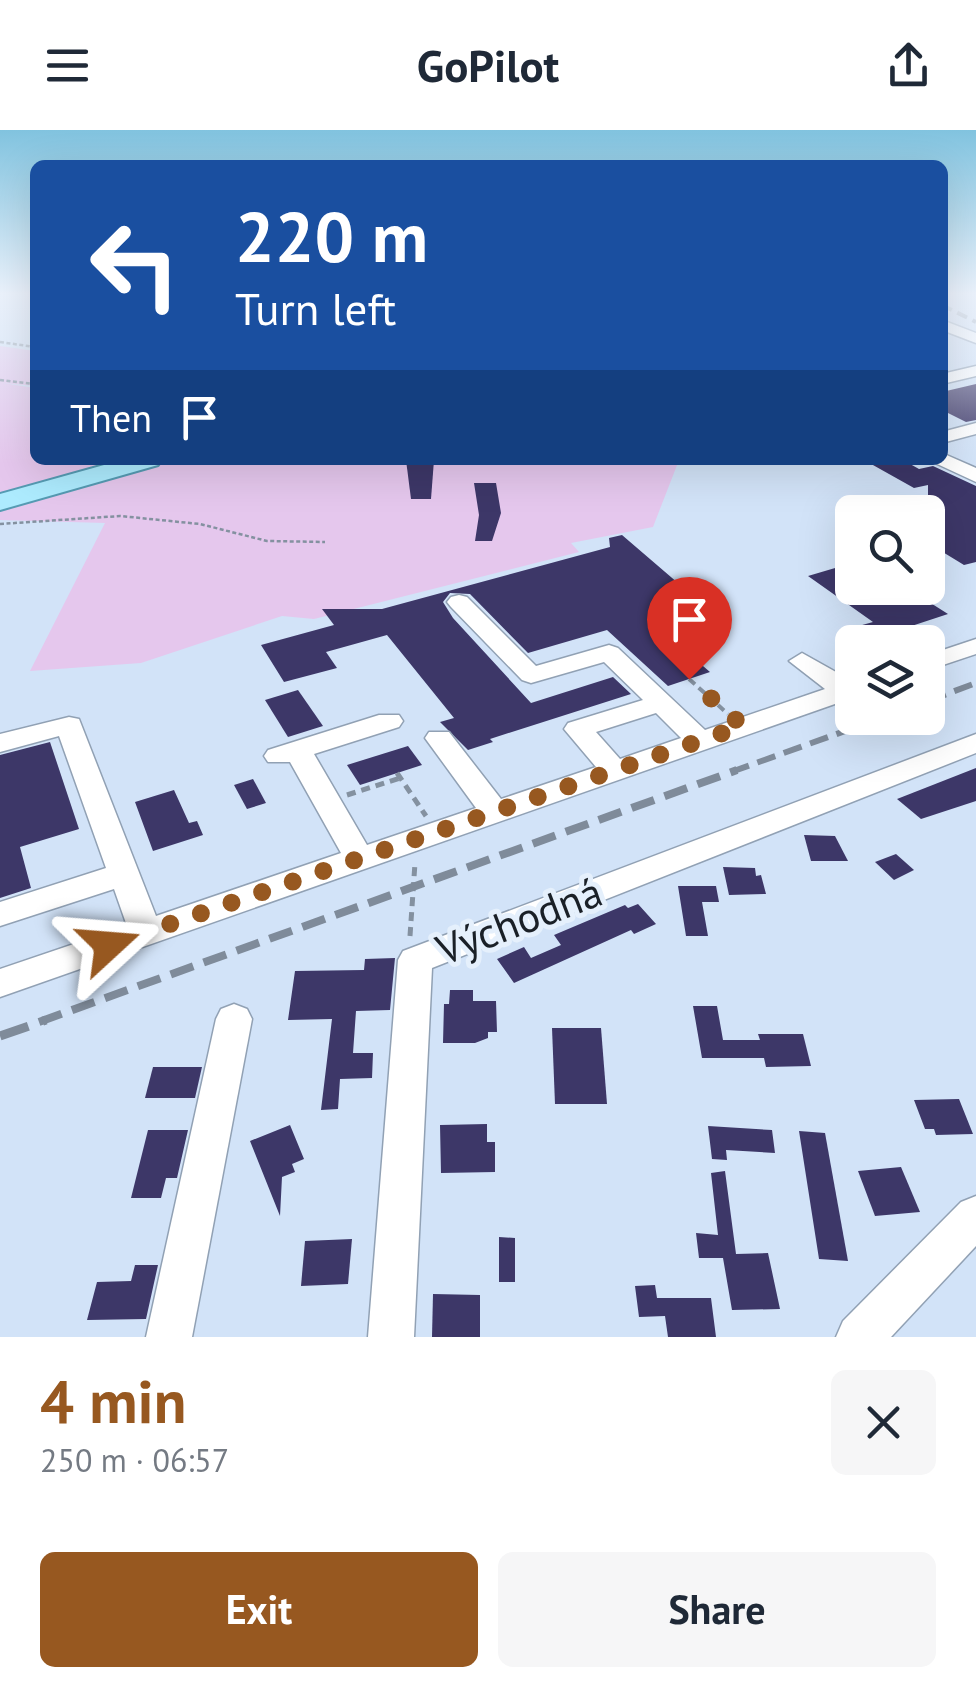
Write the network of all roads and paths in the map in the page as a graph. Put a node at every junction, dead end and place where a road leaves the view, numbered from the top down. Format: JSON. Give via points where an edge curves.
{"nodes":[{"id":1,"x":976,"y":371,"type":"edge"},
{"id":2,"x":948,"y":378,"type":"edge"},
{"id":3,"x":0,"y":380,"type":"edge"},
{"id":4,"x":30,"y":383,"type":"edge"},
{"id":5,"x":948,"y":462,"type":"edge"},
{"id":6,"x":131,"y":465,"type":"edge"},
{"id":7,"x":976,"y":476,"type":"edge"},
{"id":8,"x":0,"y":502,"type":"edge"},
{"id":9,"x":0,"y":524,"type":"edge"},
{"id":10,"x":325,"y":542,"type":"dead end"},
{"id":11,"x":459,"y":602,"type":"dead end"},
{"id":12,"x":976,"y":646,"type":"edge"},
{"id":13,"x":945,"y":657,"type":"edge"},
{"id":14,"x":802,"y":662,"type":"dead end"},
{"id":15,"x":689,"y":679,"type":"dead end"},
{"id":16,"x":835,"y":682,"type":"edge"},
{"id":17,"x":835,"y":695,"type":"edge"},
{"id":18,"x":661,"y":703,"type":"junction"},
{"id":19,"x":388,"y":721,"type":"dead end"},
{"id":20,"x":743,"y":726,"type":"junction"},
{"id":21,"x":440,"y":738,"type":"dead end"},
{"id":22,"x":700,"y":742,"type":"junction"},
{"id":23,"x":976,"y":742,"type":"edge"},
{"id":24,"x":0,"y":743,"type":"edge"},
{"id":25,"x":616,"y":770,"type":"junction"},
{"id":26,"x":329,"y":802,"type":"junction"},
{"id":27,"x":494,"y":812,"type":"junction"},
{"id":28,"x":437,"y":832,"type":"junction"},
{"id":29,"x":360,"y":859,"type":"junction"},
{"id":30,"x":414,"y":871,"type":"dead end"},
{"id":31,"x":124,"y":874,"type":"junction"},
{"id":32,"x":0,"y":914,"type":"edge"},
{"id":33,"x":146,"y":933,"type":"junction"},
{"id":34,"x":415,"y":960,"type":"junction"},
{"id":35,"x":0,"y":983,"type":"edge"},
{"id":36,"x":234,"y":1019,"type":"dead end"},
{"id":37,"x":976,"y":1216,"type":"edge"},
{"id":38,"x":169,"y":1337,"type":"edge"},
{"id":39,"x":391,"y":1337,"type":"edge"},
{"id":40,"x":859,"y":1337,"type":"edge"}],
"edges":[{"from":1,"to":2,"type":"street"},
{"from":3,"to":4,"type":"path"},
{"from":5,"to":7,"type":"street"},
{"from":6,"to":8,"type":"main road"},
{"from":9,"to":10,"type":"path","via":[[120,516],[200,524],[267,541]]},
{"from":11,"to":18,"type":"street","via":[[531,675],[609,654]]},
{"from":12,"to":13,"type":"street"},
{"from":14,"to":16,"type":"street"},
{"from":15,"to":20,"type":"path"},
{"from":17,"to":20,"type":"street"},
{"from":18,"to":22,"type":"street"},
{"from":18,"to":25,"type":"street","via":[[578,728]]},
{"from":19,"to":26,"type":"street","via":[[288,753]]},
{"from":20,"to":22,"type":"street"},
{"from":21,"to":27,"type":"street"},
{"from":22,"to":25,"type":"street"},
{"from":23,"to":34,"type":"street","name":"Východná"},
{"from":24,"to":31,"type":"street","via":[[69,725]]},
{"from":25,"to":27,"type":"street"},
{"from":26,"to":28,"type":"path","via":[[398,775]]},
{"from":26,"to":29,"type":"street"},
{"from":27,"to":28,"type":"street"},
{"from":28,"to":29,"type":"street"},
{"from":29,"to":33,"type":"street"},
{"from":30,"to":34,"type":"path","via":[[409,952]]},
{"from":31,"to":32,"type":"street"},
{"from":31,"to":33,"type":"street"},
{"from":33,"to":35,"type":"street"},
{"from":34,"to":39,"type":"street","name":"Východná"},
{"from":36,"to":38,"type":"street"},
{"from":37,"to":40,"type":"street"}]}
